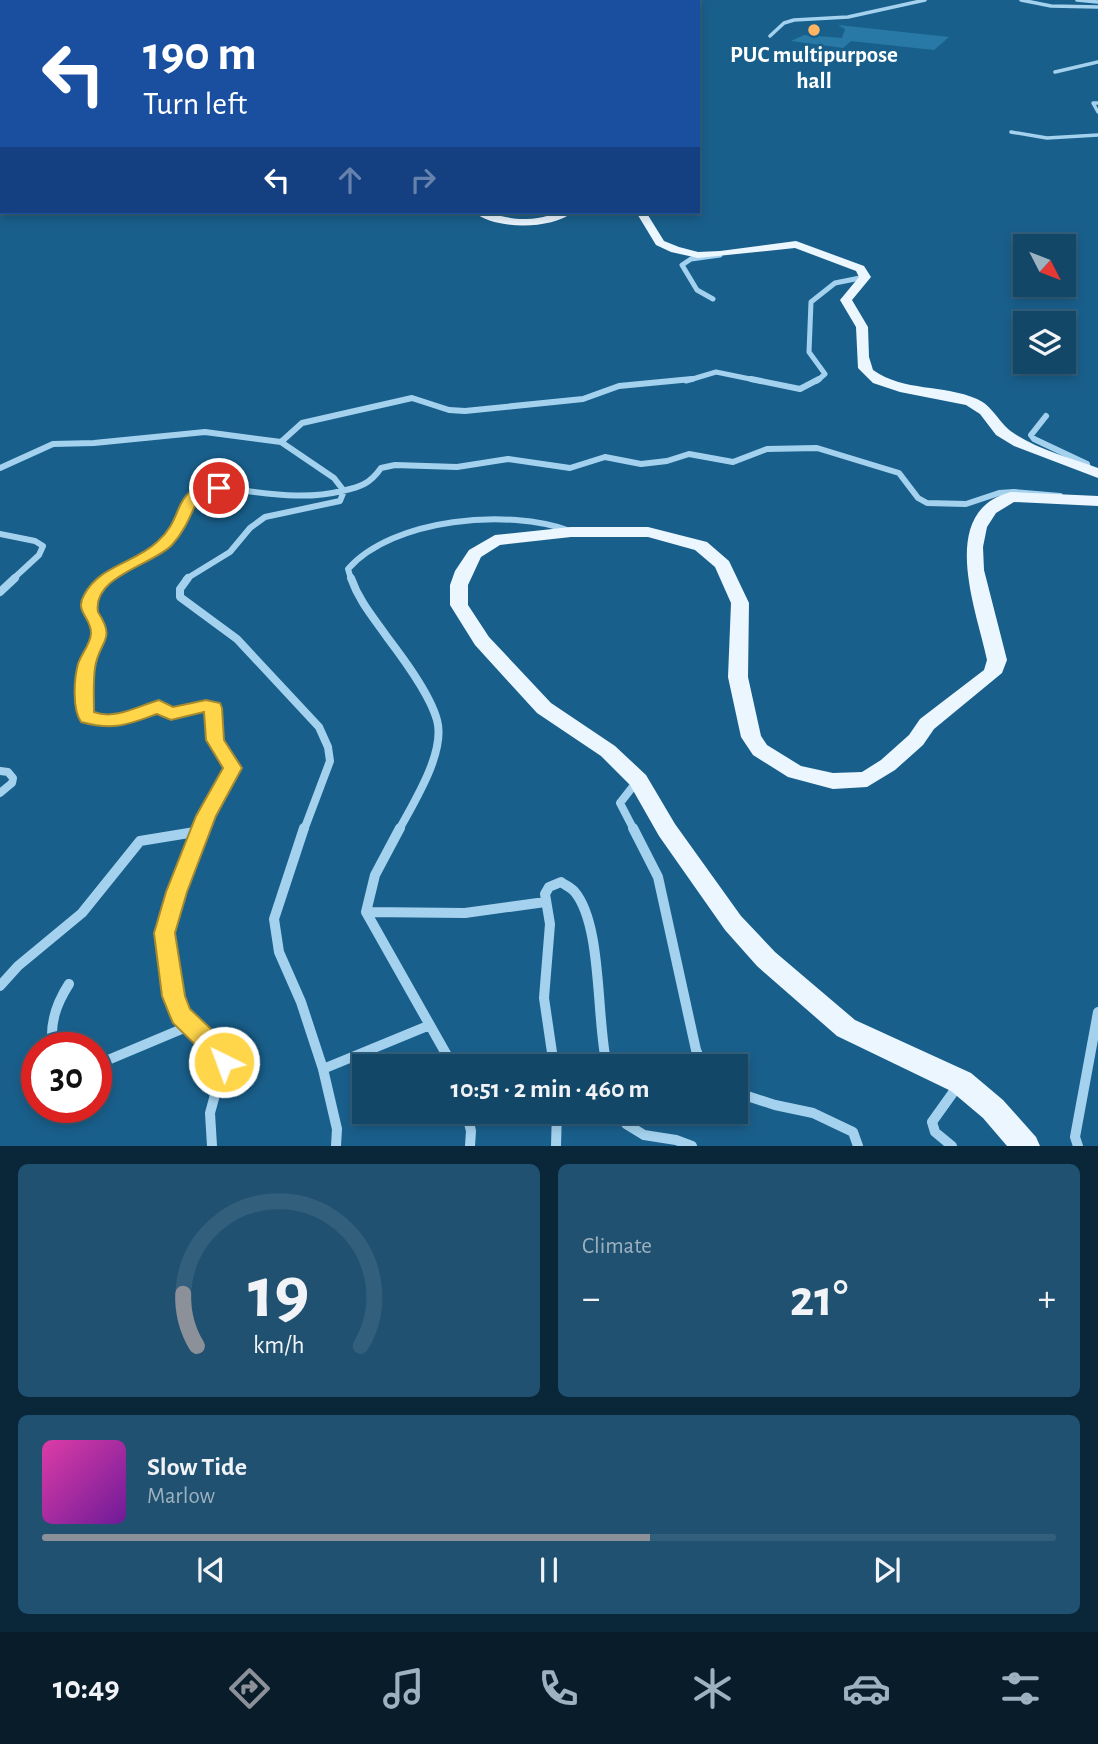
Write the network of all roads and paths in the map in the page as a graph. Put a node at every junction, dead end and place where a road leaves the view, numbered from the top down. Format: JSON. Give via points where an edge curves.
{"nodes":[{"id":1,"x":925,"y":0,"type":"edge"},
{"id":2,"x":1021,"y":0,"type":"edge"},
{"id":3,"x":1077,"y":0,"type":"edge"},
{"id":4,"x":1098,"y":2,"type":"edge"},
{"id":5,"x":1098,"y":7,"type":"edge"},
{"id":6,"x":770,"y":36,"type":"dead end"},
{"id":7,"x":1097,"y":62,"type":"edge"},
{"id":8,"x":1055,"y":72,"type":"dead end"},
{"id":9,"x":1098,"y":103,"type":"edge"},
{"id":10,"x":1098,"y":112,"type":"edge"},
{"id":11,"x":1011,"y":132,"type":"dead end"},
{"id":12,"x":1098,"y":135,"type":"edge"},
{"id":13,"x":485,"y":214,"type":"edge"},
{"id":14,"x":564,"y":214,"type":"edge"},
{"id":15,"x":642,"y":214,"type":"edge"},
{"id":16,"x":720,"y":254,"type":"junction"},
{"id":17,"x":862,"y":273,"type":"junction"},
{"id":18,"x":713,"y":299,"type":"dead end"},
{"id":19,"x":1046,"y":416,"type":"dead end"},
{"id":20,"x":281,"y":442,"type":"junction"},
{"id":21,"x":0,"y":468,"type":"edge"},
{"id":22,"x":1093,"y":471,"type":"edge"},
{"id":23,"x":344,"y":491,"type":"junction"},
{"id":24,"x":1088,"y":501,"type":"edge"},
{"id":25,"x":571,"y":531,"type":"junction"},
{"id":26,"x":0,"y":534,"type":"edge"},
{"id":27,"x":0,"y":592,"type":"edge"},
{"id":28,"x":0,"y":771,"type":"edge"},
{"id":29,"x":638,"y":780,"type":"junction"},
{"id":30,"x":0,"y":793,"type":"edge"},
{"id":31,"x":201,"y":831,"type":"junction"},
{"id":32,"x":545,"y":902,"type":"junction"},
{"id":33,"x":366,"y":912,"type":"junction"},
{"id":34,"x":69,"y":984,"type":"dead end"},
{"id":35,"x":0,"y":986,"type":"edge"},
{"id":36,"x":1098,"y":1012,"type":"edge"},
{"id":37,"x":430,"y":1025,"type":"junction"},
{"id":38,"x":189,"y":1026,"type":"junction"},
{"id":39,"x":51,"y":1032,"type":"edge"},
{"id":40,"x":446,"y":1054,"type":"edge"},
{"id":41,"x":552,"y":1054,"type":"edge"},
{"id":42,"x":604,"y":1054,"type":"edge"},
{"id":43,"x":696,"y":1054,"type":"edge"},
{"id":44,"x":112,"y":1058,"type":"edge"},
{"id":45,"x":323,"y":1069,"type":"junction"},
{"id":46,"x":961,"y":1082,"type":"junction"},
{"id":47,"x":748,"y":1096,"type":"edge"},
{"id":48,"x":469,"y":1124,"type":"edge"},
{"id":49,"x":557,"y":1124,"type":"edge"},
{"id":50,"x":626,"y":1124,"type":"edge"},
{"id":51,"x":212,"y":1146,"type":"edge"},
{"id":52,"x":335,"y":1146,"type":"edge"},
{"id":53,"x":470,"y":1146,"type":"edge"},
{"id":54,"x":556,"y":1146,"type":"edge"},
{"id":55,"x":692,"y":1146,"type":"edge"},
{"id":56,"x":858,"y":1146,"type":"edge"},
{"id":57,"x":952,"y":1146,"type":"edge"},
{"id":58,"x":1026,"y":1146,"type":"edge"},
{"id":59,"x":1077,"y":1146,"type":"edge"}],
"edges":[{"from":1,"to":6,"type":"street","via":[[848,17],[794,20]]},
{"from":2,"to":5,"type":"street"},
{"from":3,"to":4,"type":"street"},
{"from":7,"to":8,"type":"street"},
{"from":9,"to":10,"type":"street","via":[[1093,103]]},
{"from":11,"to":12,"type":"street","via":[[1042,137]]},
{"from":13,"to":14,"type":"main road","via":[[527,224]]},
{"from":15,"to":16,"type":"main road","via":[[666,247],[698,255]]},
{"from":16,"to":17,"type":"main road","via":[[796,244]]},
{"from":16,"to":18,"type":"street","via":[[682,265],[697,290]]},
{"from":17,"to":20,"type":"street","via":[[827,288],[811,302],[810,352],[825,374],[806,388],[716,372],[682,382],[619,386],[583,399],[508,408],[457,411],[412,398],[302,423]]},
{"from":17,"to":22,"type":"main road","via":[[846,305],[862,326],[862,362],[868,372],[897,387],[982,406],[1015,441]]},
{"from":19,"to":22,"type":"street","via":[[1032,432],[1034,439]]},
{"from":20,"to":21,"type":"street","via":[[205,432],[64,443],[42,447]]},
{"from":20,"to":23,"type":"street","via":[[334,478]]},
{"from":23,"to":24,"type":"street","via":[[370,482],[382,468],[395,465],[453,467],[508,459],[570,468],[605,457],[641,464],[690,454],[729,462],[767,449],[817,448],[899,473],[918,498],[928,503],[957,505],[999,493],[1027,491]]},
{"from":23,"to":31,"type":"street","via":[[300,499],[219,488],[199,491],[190,498],[167,542],[117,570],[92,594],[89,612],[100,636],[87,665],[84,713],[88,717],[103,722],[159,706],[171,714],[213,708],[215,740],[232,768]]},
{"from":23,"to":45,"type":"street","via":[[340,500],[331,504],[276,513],[257,521],[230,552],[192,574],[178,593],[237,639],[319,727],[328,747],[330,761],[323,785],[310,808],[274,919],[279,952]]},
{"from":24,"to":25,"type":"main road","via":[[1011,497],[986,512],[978,524],[975,558],[997,660],[992,673],[927,724],[888,765],[867,779],[834,781],[795,772],[760,750],[751,737],[738,677],[740,603],[715,555],[701,546],[648,532]]},
{"from":25,"to":29,"type":"main road","via":[[495,540],[475,554],[464,571],[459,604],[515,680],[544,708],[608,751]]},
{"from":25,"to":33,"type":"street","via":[[518,520],[416,529],[381,543],[348,569],[362,603],[438,721],[428,775],[375,875]]},
{"from":26,"to":27,"type":"street","via":[[43,546]]},
{"from":28,"to":30,"type":"street","via":[[13,778]]},
{"from":29,"to":43,"type":"street","via":[[620,803],[658,877]]},
{"from":29,"to":46,"type":"main road","via":[[667,830],[733,923],[766,960],[846,1028]]},
{"from":31,"to":35,"type":"street","via":[[140,841],[93,902]]},
{"from":31,"to":38,"type":"street","via":[[164,933],[173,996]]},
{"from":32,"to":33,"type":"street","via":[[466,913]]},
{"from":32,"to":41,"type":"street","via":[[550,925],[544,998]]},
{"from":32,"to":42,"type":"street","via":[[549,887],[566,883],[589,926]]},
{"from":33,"to":37,"type":"street"},
{"from":34,"to":39,"type":"street","via":[[60,996]]},
{"from":36,"to":59,"type":"street"},
{"from":37,"to":40,"type":"street"},
{"from":37,"to":45,"type":"street"},
{"from":38,"to":44,"type":"street"},
{"from":38,"to":51,"type":"street","via":[[224,1062],[209,1106]]},
{"from":45,"to":52,"type":"street","via":[[337,1129]]},
{"from":46,"to":57,"type":"street","via":[[932,1122],[935,1132]]},
{"from":46,"to":58,"type":"main road"},
{"from":47,"to":56,"type":"street","via":[[825,1118],[853,1132]]},
{"from":48,"to":53,"type":"street"},
{"from":49,"to":54,"type":"street"},
{"from":50,"to":55,"type":"street","via":[[645,1138]]}]}
